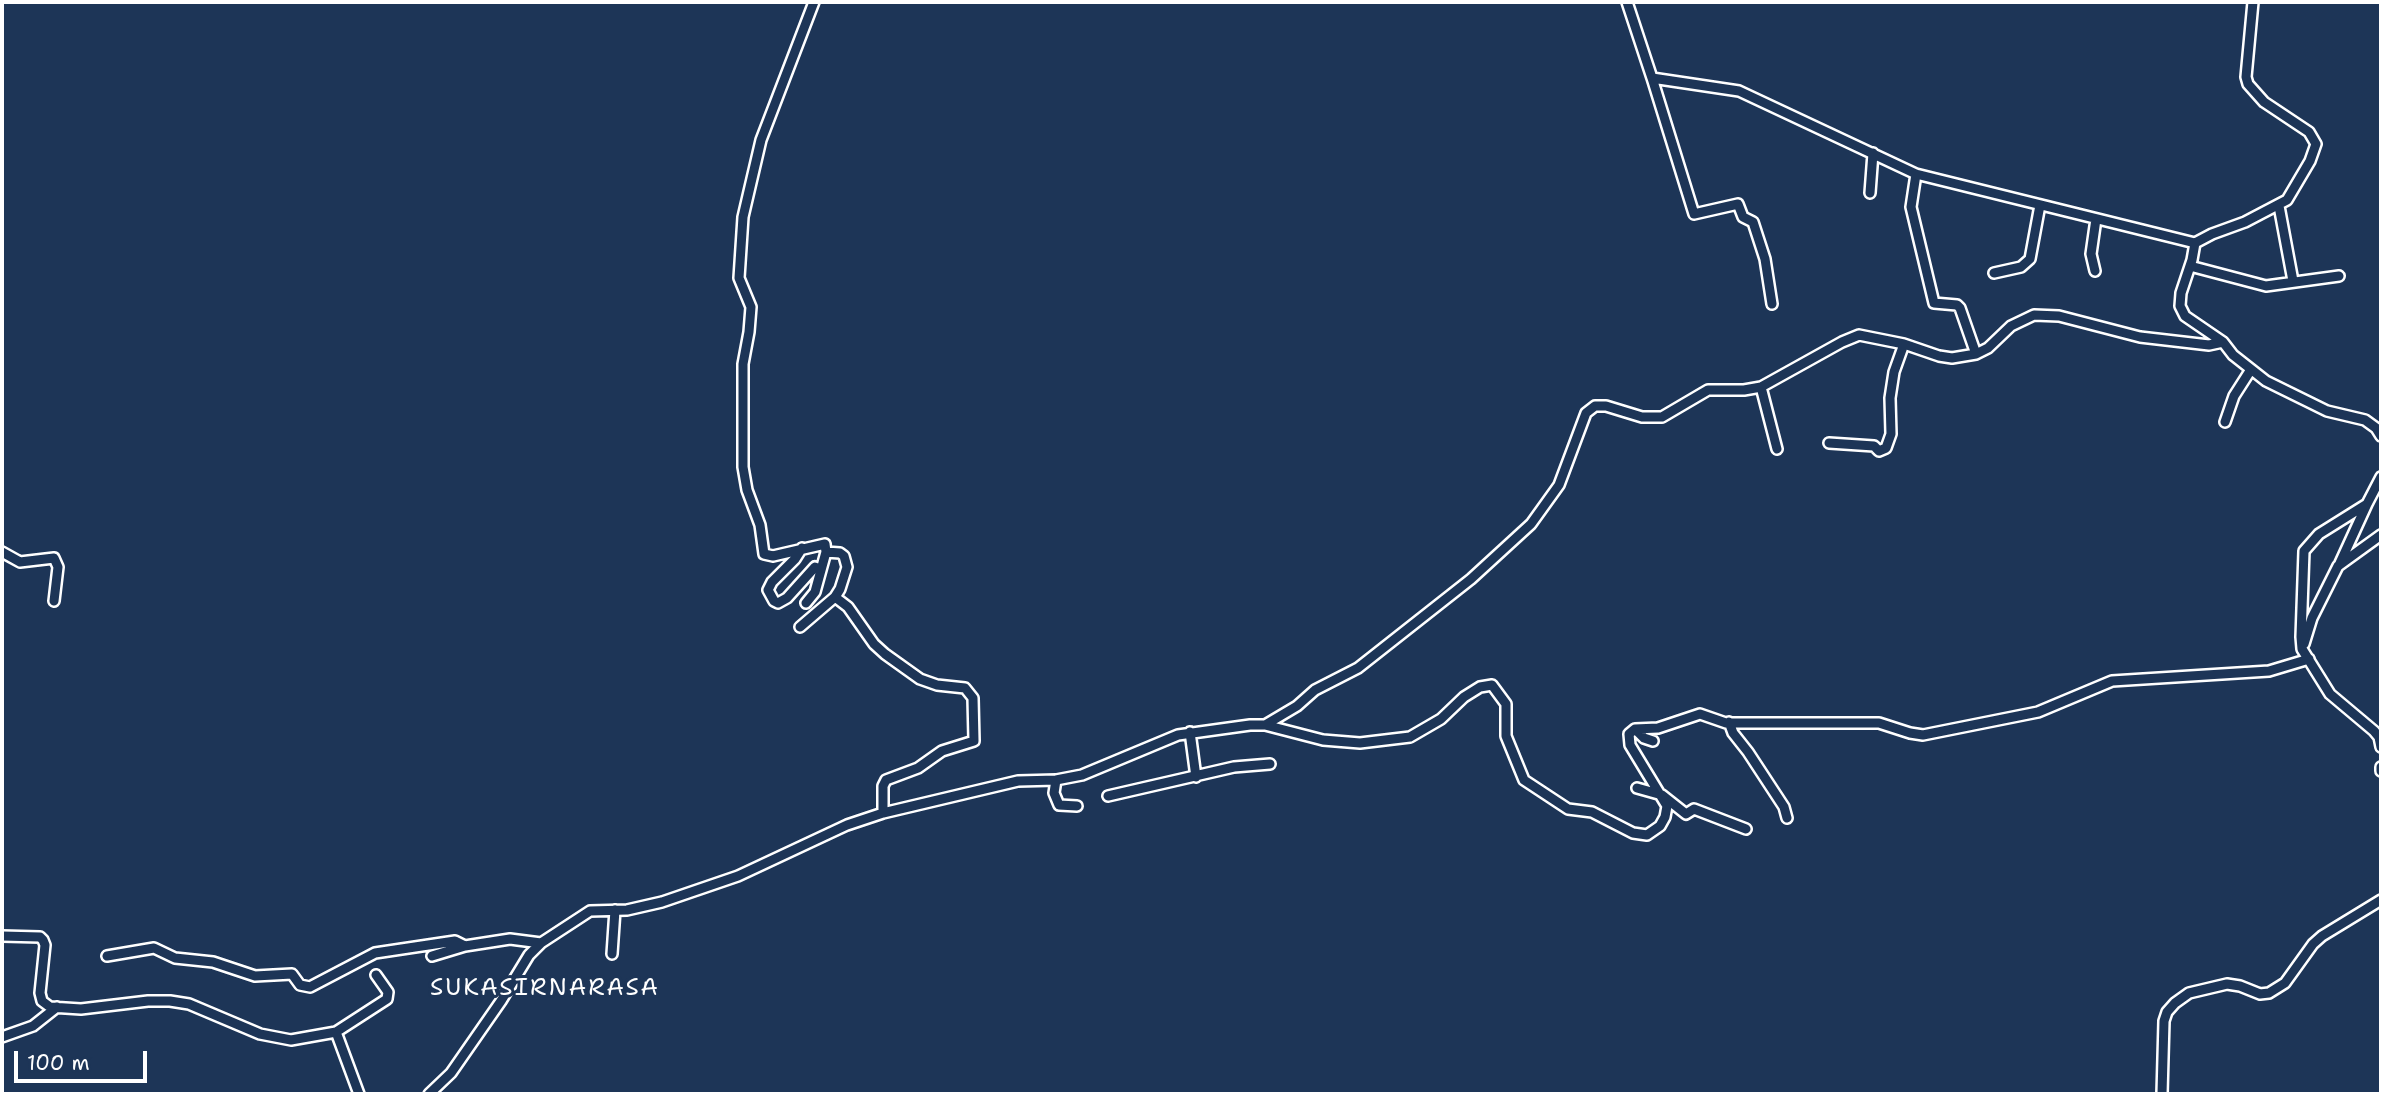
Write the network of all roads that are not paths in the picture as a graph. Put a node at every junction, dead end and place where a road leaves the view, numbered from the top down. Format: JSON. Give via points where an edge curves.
{"nodes":[{"id":1,"x":814,"y":2,"type":"edge"},
{"id":2,"x":1627,"y":2,"type":"edge"},
{"id":3,"x":2253,"y":2,"type":"edge"},
{"id":4,"x":1652,"y":78,"type":"junction"},
{"id":5,"x":1873,"y":153,"type":"junction"},
{"id":6,"x":1916,"y":174,"type":"junction"},
{"id":7,"x":1870,"y":193,"type":"dead end"},
{"id":8,"x":2040,"y":205,"type":"junction"},
{"id":9,"x":2279,"y":206,"type":"junction"},
{"id":10,"x":2096,"y":219,"type":"junction"},
{"id":11,"x":2195,"y":243,"type":"junction"},
{"id":12,"x":2190,"y":266,"type":"junction"},
{"id":13,"x":2095,"y":271,"type":"dead end"},
{"id":14,"x":1994,"y":273,"type":"dead end"},
{"id":15,"x":2339,"y":276,"type":"dead end"},
{"id":16,"x":2293,"y":281,"type":"junction"},
{"id":17,"x":1772,"y":304,"type":"dead end"},
{"id":18,"x":2223,"y":342,"type":"junction"},
{"id":19,"x":1904,"y":344,"type":"junction"},
{"id":20,"x":1976,"y":354,"type":"junction"},
{"id":21,"x":2250,"y":371,"type":"junction"},
{"id":22,"x":1761,"y":387,"type":"junction"},
{"id":23,"x":2225,"y":422,"type":"dead end"},
{"id":24,"x":2381,"y":436,"type":"edge"},
{"id":25,"x":1829,"y":443,"type":"dead end"},
{"id":26,"x":1777,"y":449,"type":"dead end"},
{"id":27,"x":2381,"y":477,"type":"edge"},
{"id":28,"x":2367,"y":504,"type":"junction"},
{"id":29,"x":2381,"y":535,"type":"edge"},
{"id":30,"x":802,"y":548,"type":"junction"},
{"id":31,"x":2,"y":552,"type":"edge"},
{"id":32,"x":825,"y":552,"type":"junction"},
{"id":33,"x":2338,"y":566,"type":"junction"},
{"id":34,"x":821,"y":570,"type":"junction"},
{"id":35,"x":835,"y":597,"type":"junction"},
{"id":36,"x":54,"y":601,"type":"dead end"},
{"id":37,"x":806,"y":603,"type":"dead end"},
{"id":38,"x":800,"y":627,"type":"dead end"},
{"id":39,"x":2302,"y":649,"type":"junction"},
{"id":40,"x":2309,"y":659,"type":"junction"},
{"id":41,"x":1729,"y":722,"type":"junction"},
{"id":42,"x":1265,"y":725,"type":"junction"},
{"id":43,"x":1635,"y":730,"type":"junction"},
{"id":44,"x":1190,"y":732,"type":"junction"},
{"id":45,"x":1653,"y":741,"type":"dead end"},
{"id":46,"x":2381,"y":747,"type":"edge"},
{"id":47,"x":1270,"y":764,"type":"dead end"},
{"id":48,"x":1196,"y":777,"type":"junction"},
{"id":49,"x":1056,"y":780,"type":"junction"},
{"id":50,"x":1637,"y":788,"type":"dead end"},
{"id":51,"x":1662,"y":795,"type":"junction"},
{"id":52,"x":1108,"y":796,"type":"dead end"},
{"id":53,"x":1077,"y":806,"type":"dead end"},
{"id":54,"x":883,"y":813,"type":"junction"},
{"id":55,"x":1787,"y":818,"type":"dead end"},
{"id":56,"x":1746,"y":829,"type":"dead end"},
{"id":57,"x":2381,"y":900,"type":"edge"},
{"id":58,"x":615,"y":910,"type":"junction"},
{"id":59,"x":2,"y":936,"type":"edge"},
{"id":60,"x":541,"y":943,"type":"junction"},
{"id":61,"x":466,"y":946,"type":"junction"},
{"id":62,"x":612,"y":954,"type":"dead end"},
{"id":63,"x":107,"y":956,"type":"dead end"},
{"id":64,"x":432,"y":956,"type":"dead end"},
{"id":65,"x":376,"y":975,"type":"dead end"},
{"id":66,"x":57,"y":1007,"type":"junction"},
{"id":67,"x":336,"y":1032,"type":"junction"},
{"id":68,"x":2,"y":1037,"type":"edge"},
{"id":69,"x":359,"y":1094,"type":"edge"},
{"id":70,"x":429,"y":1094,"type":"edge"},
{"id":71,"x":2162,"y":1094,"type":"edge"}],
"edges":[{"from":1,"to":30,"type":"street","via":[[761,141],[743,217],[739,278],[751,307],[743,364],[747,490],[760,525],[764,554]]},
{"from":2,"to":4,"type":"street"},
{"from":3,"to":9,"type":"street","via":[[2248,84],[2264,102],[2309,132],[2316,144],[2292,194]]},
{"from":4,"to":5,"type":"street","via":[[1739,91]]},
{"from":4,"to":17,"type":"street","via":[[1693,214],[1738,204],[1742,216],[1753,222]]},
{"from":5,"to":6,"type":"street"},
{"from":5,"to":7,"type":"street"},
{"from":6,"to":8,"type":"street"},
{"from":6,"to":20,"type":"street","via":[[1911,207],[1934,303],[1960,308]]},
{"from":8,"to":10,"type":"street"},
{"from":8,"to":14,"type":"street","via":[[2030,260],[2021,267]]},
{"from":9,"to":11,"type":"street"},
{"from":9,"to":16,"type":"street"},
{"from":10,"to":11,"type":"street"},
{"from":10,"to":13,"type":"street","via":[[2091,254]]},
{"from":11,"to":12,"type":"street"},
{"from":12,"to":16,"type":"street","via":[[2266,286]]},
{"from":12,"to":18,"type":"street","via":[[2181,310]]},
{"from":15,"to":16,"type":"street"},
{"from":18,"to":20,"type":"street","via":[[2209,345],[2140,337],[2059,316],[2034,315],[2011,326]]},
{"from":18,"to":21,"type":"street"},
{"from":19,"to":20,"type":"street","via":[[1952,358]]},
{"from":19,"to":22,"type":"street","via":[[1859,335]]},
{"from":19,"to":25,"type":"street","via":[[1894,372],[1891,434],[1886,448],[1879,451],[1874,446]]},
{"from":21,"to":23,"type":"street"},
{"from":21,"to":24,"type":"street","via":[[2327,411],[2365,420]]},
{"from":22,"to":26,"type":"street"},
{"from":22,"to":42,"type":"street","via":[[1708,390],[1670,414],[1654,418],[1606,406],[1590,409],[1559,485],[1521,534],[1357,668]]},
{"from":27,"to":28,"type":"street"},
{"from":28,"to":33,"type":"street"},
{"from":28,"to":39,"type":"street","via":[[2319,534],[2304,551]]},
{"from":29,"to":33,"type":"street"},
{"from":30,"to":32,"type":"street","via":[[825,544]]},
{"from":30,"to":34,"type":"street","via":[[772,582],[768,590],[774,601],[788,598],[815,568]]},
{"from":31,"to":36,"type":"street","via":[[20,562],[54,558],[58,567]]},
{"from":32,"to":34,"type":"street"},
{"from":32,"to":35,"type":"street","via":[[840,553],[846,560]]},
{"from":33,"to":39,"type":"street"},
{"from":34,"to":37,"type":"street","via":[[816,592]]},
{"from":35,"to":38,"type":"street"},
{"from":35,"to":54,"type":"street","via":[[885,654],[928,683],[965,688],[973,698],[974,741],[942,751],[918,768],[886,780]]},
{"from":39,"to":40,"type":"street"},
{"from":40,"to":41,"type":"street","via":[[2269,671],[2112,681],[2038,712],[1923,735],[1879,723]]},
{"from":40,"to":46,"type":"street","via":[[2330,694],[2374,731]]},
{"from":41,"to":43,"type":"street","via":[[1694,714],[1658,728]]},
{"from":41,"to":55,"type":"street"},
{"from":42,"to":44,"type":"street"},
{"from":42,"to":51,"type":"street","via":[[1323,740],[1360,743],[1410,737],[1441,719],[1464,696],[1492,685],[1506,705],[1506,736],[1527,783],[1563,806],[1592,812],[1633,833],[1647,835],[1665,817]]},
{"from":43,"to":45,"type":"street"},
{"from":43,"to":51,"type":"street","via":[[1629,734],[1630,745]]},
{"from":44,"to":48,"type":"street"},
{"from":44,"to":49,"type":"street","via":[[1082,775]]},
{"from":47,"to":48,"type":"street"},
{"from":48,"to":52,"type":"street"},
{"from":49,"to":53,"type":"street","via":[[1054,793],[1059,804]]},
{"from":49,"to":54,"type":"street","via":[[1018,781]]},
{"from":50,"to":51,"type":"street"},
{"from":51,"to":56,"type":"street","via":[[1686,814],[1694,809]]},
{"from":54,"to":58,"type":"street","via":[[738,876],[662,902]]},
{"from":57,"to":71,"type":"street","via":[[2312,944],[2277,990],[2260,994],[2227,984],[2196,991],[2175,1003],[2164,1021]]},
{"from":58,"to":60,"type":"street","via":[[590,911]]},
{"from":58,"to":62,"type":"street"},
{"from":59,"to":66,"type":"street","via":[[43,940],[40,993],[50,1007]]},
{"from":60,"to":61,"type":"street","via":[[519,938]]},
{"from":60,"to":70,"type":"street","via":[[451,1073]]},
{"from":61,"to":63,"type":"street","via":[[455,941],[375,953],[310,987],[300,985],[292,974],[255,976],[213,962],[175,958],[154,948]]},
{"from":61,"to":64,"type":"street"},
{"from":65,"to":67,"type":"street","via":[[388,998]]},
{"from":66,"to":67,"type":"street","via":[[170,1001],[189,1004],[251,1031],[291,1040]]},
{"from":66,"to":68,"type":"street","via":[[33,1026]]},
{"from":67,"to":69,"type":"street"}]}
